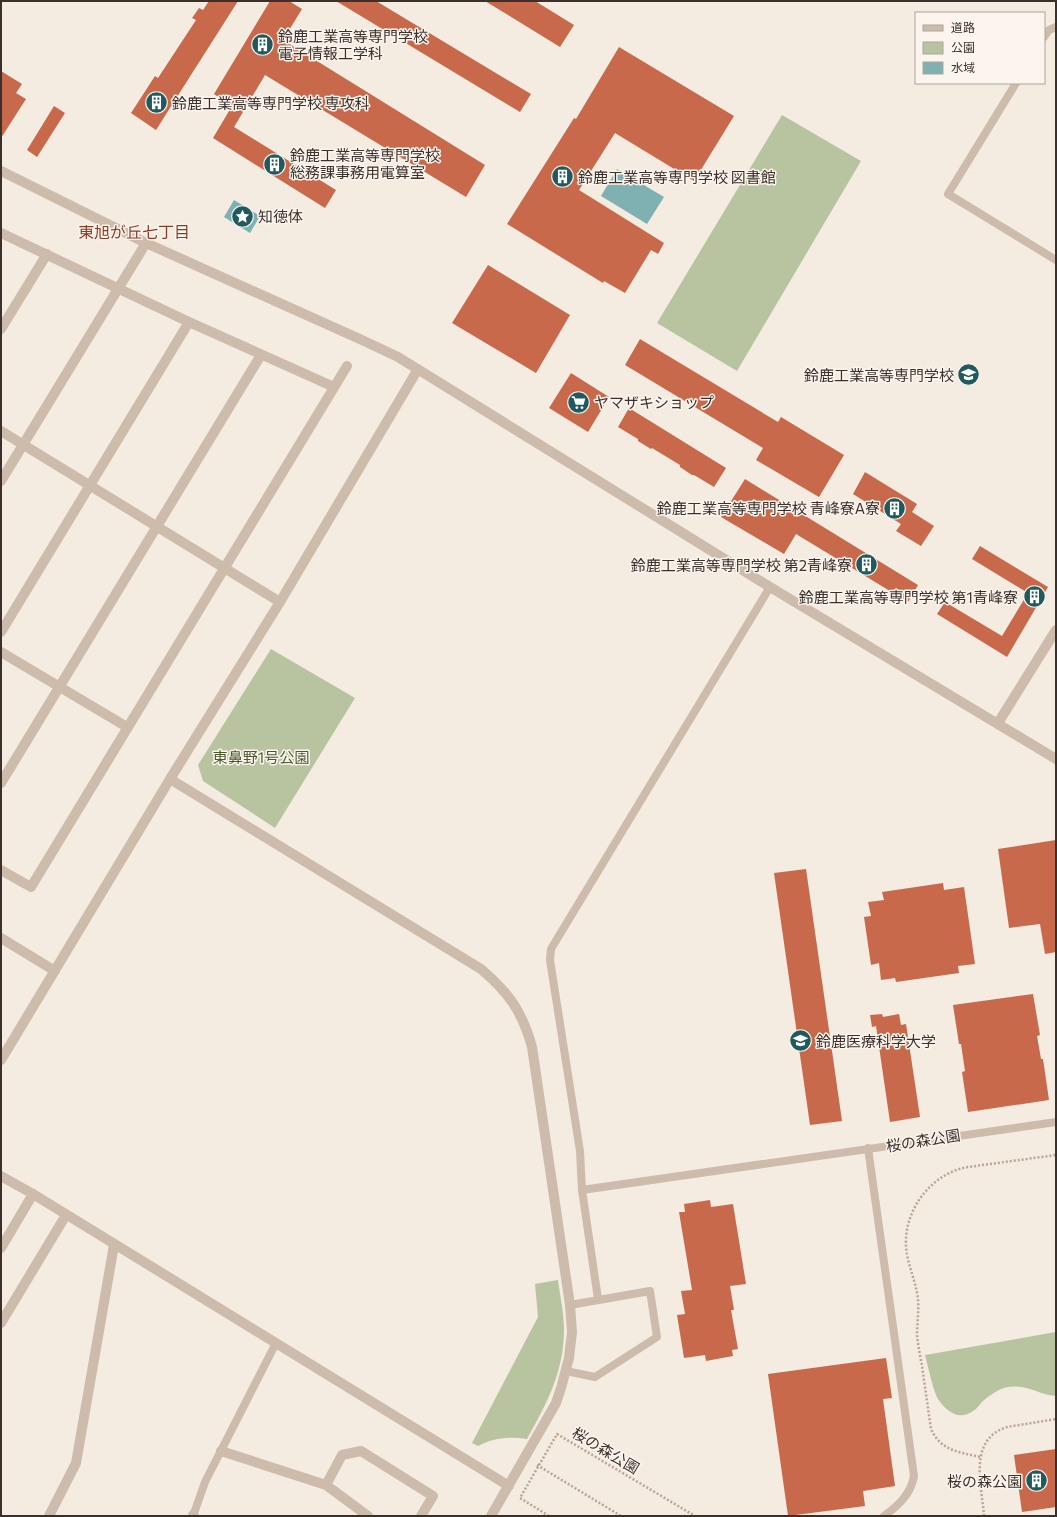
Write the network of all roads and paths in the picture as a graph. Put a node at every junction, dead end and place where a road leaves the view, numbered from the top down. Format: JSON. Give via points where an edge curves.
{"nodes":[{"id":1,"x":1052,"y":28,"type":"edge"},
{"id":2,"x":1056,"y":34,"type":"edge"},
{"id":3,"x":1045,"y":36,"type":"edge"},
{"id":4,"x":1015,"y":84,"type":"edge"},
{"id":5,"x":1,"y":171,"type":"edge"},
{"id":6,"x":1,"y":233,"type":"edge"},
{"id":7,"x":146,"y":243,"type":"junction"},
{"id":8,"x":47,"y":254,"type":"junction"},
{"id":9,"x":1056,"y":260,"type":"edge"},
{"id":10,"x":118,"y":288,"type":"junction"},
{"id":11,"x":189,"y":322,"type":"junction"},
{"id":12,"x":1,"y":329,"type":"edge"},
{"id":13,"x":261,"y":355,"type":"junction"},
{"id":14,"x":347,"y":366,"type":"dead end"},
{"id":15,"x":418,"y":369,"type":"junction"},
{"id":16,"x":334,"y":387,"type":"junction"},
{"id":17,"x":1,"y":431,"type":"edge"},
{"id":18,"x":23,"y":445,"type":"junction"},
{"id":19,"x":1,"y":481,"type":"edge"},
{"id":20,"x":90,"y":485,"type":"junction"},
{"id":21,"x":157,"y":527,"type":"junction"},
{"id":22,"x":224,"y":568,"type":"junction"},
{"id":23,"x":770,"y":587,"type":"junction"},
{"id":24,"x":280,"y":602,"type":"junction"},
{"id":25,"x":1056,"y":630,"type":"edge"},
{"id":26,"x":1,"y":632,"type":"edge"},
{"id":27,"x":1,"y":652,"type":"edge"},
{"id":28,"x":60,"y":686,"type":"junction"},
{"id":29,"x":998,"y":723,"type":"junction"},
{"id":30,"x":128,"y":727,"type":"junction"},
{"id":31,"x":1056,"y":759,"type":"edge"},
{"id":32,"x":170,"y":779,"type":"junction"},
{"id":33,"x":1,"y":783,"type":"edge"},
{"id":34,"x":1,"y":870,"type":"edge"},
{"id":35,"x":1,"y":938,"type":"edge"},
{"id":36,"x":55,"y":970,"type":"junction"},
{"id":37,"x":1,"y":1060,"type":"edge"},
{"id":38,"x":1056,"y":1122,"type":"edge"},
{"id":39,"x":868,"y":1148,"type":"junction"},
{"id":40,"x":1056,"y":1155,"type":"edge"},
{"id":41,"x":1,"y":1176,"type":"edge"},
{"id":42,"x":582,"y":1190,"type":"junction"},
{"id":43,"x":33,"y":1194,"type":"junction"},
{"id":44,"x":66,"y":1215,"type":"junction"},
{"id":45,"x":5,"y":1232,"type":"edge"},
{"id":46,"x":114,"y":1245,"type":"junction"},
{"id":47,"x":1,"y":1248,"type":"edge"},
{"id":48,"x":598,"y":1299,"type":"junction"},
{"id":49,"x":570,"y":1305,"type":"junction"},
{"id":50,"x":1,"y":1323,"type":"edge"},
{"id":51,"x":276,"y":1343,"type":"junction"},
{"id":52,"x":566,"y":1371,"type":"junction"},
{"id":53,"x":1056,"y":1419,"type":"edge"},
{"id":54,"x":221,"y":1451,"type":"junction"},
{"id":55,"x":980,"y":1457,"type":"junction"},
{"id":56,"x":534,"y":1464,"type":"dead end"},
{"id":57,"x":538,"y":1466,"type":"junction"},
{"id":58,"x":326,"y":1485,"type":"junction"},
{"id":59,"x":509,"y":1486,"type":"junction"},
{"id":60,"x":49,"y":1516,"type":"edge"},
{"id":61,"x":193,"y":1516,"type":"edge"},
{"id":62,"x":368,"y":1516,"type":"edge"},
{"id":63,"x":421,"y":1516,"type":"edge"},
{"id":64,"x":491,"y":1516,"type":"edge"},
{"id":65,"x":549,"y":1516,"type":"edge"},
{"id":66,"x":621,"y":1516,"type":"edge"},
{"id":67,"x":695,"y":1516,"type":"edge"},
{"id":68,"x":884,"y":1516,"type":"edge"},
{"id":69,"x":984,"y":1516,"type":"edge"}],
"edges":[{"from":1,"to":2,"type":"lane"},
{"from":1,"to":3,"type":"lane"},
{"from":4,"to":9,"type":"lane","via":[[948,194]]},
{"from":5,"to":7,"type":"street"},
{"from":6,"to":8,"type":"street"},
{"from":7,"to":10,"type":"street"},
{"from":7,"to":15,"type":"street","via":[[362,340]]},
{"from":8,"to":10,"type":"street"},
{"from":8,"to":12,"type":"street"},
{"from":10,"to":11,"type":"street"},
{"from":10,"to":18,"type":"street"},
{"from":11,"to":13,"type":"street"},
{"from":11,"to":20,"type":"street"},
{"from":13,"to":16,"type":"street"},
{"from":13,"to":21,"type":"street"},
{"from":14,"to":16,"type":"street"},
{"from":15,"to":23,"type":"street"},
{"from":15,"to":24,"type":"street"},
{"from":16,"to":22,"type":"street"},
{"from":17,"to":18,"type":"street"},
{"from":18,"to":19,"type":"street"},
{"from":18,"to":20,"type":"street"},
{"from":20,"to":21,"type":"street"},
{"from":20,"to":26,"type":"street"},
{"from":21,"to":22,"type":"street"},
{"from":21,"to":28,"type":"street"},
{"from":22,"to":24,"type":"street"},
{"from":22,"to":30,"type":"street"},
{"from":23,"to":29,"type":"street"},
{"from":23,"to":42,"type":"lane","via":[[551,949],[550,960],[580,1151]]},
{"from":24,"to":32,"type":"street"},
{"from":25,"to":29,"type":"street"},
{"from":27,"to":28,"type":"street"},
{"from":28,"to":30,"type":"street"},
{"from":28,"to":33,"type":"street"},
{"from":29,"to":31,"type":"street"},
{"from":30,"to":34,"type":"street","via":[[31,886]]},
{"from":32,"to":36,"type":"street"},
{"from":32,"to":49,"type":"street","via":[[481,969],[509,997],[522,1017],[532,1047]]},
{"from":35,"to":36,"type":"street"},
{"from":36,"to":37,"type":"street"},
{"from":38,"to":39,"type":"lane"},
{"from":39,"to":42,"type":"lane"},
{"from":39,"to":68,"type":"lane","via":[[914,1476],[913,1486],[906,1496]]},
{"from":40,"to":55,"type":"path","via":[[954,1171],[929,1188],[916,1206],[909,1222],[906,1246],[918,1300],[917,1336],[931,1429],[935,1437],[946,1447]]},
{"from":41,"to":43,"type":"street"},
{"from":42,"to":48,"type":"lane"},
{"from":43,"to":44,"type":"street"},
{"from":43,"to":45,"type":"street"},
{"from":44,"to":46,"type":"street"},
{"from":44,"to":50,"type":"street"},
{"from":45,"to":47,"type":"street"},
{"from":46,"to":51,"type":"street"},
{"from":46,"to":60,"type":"street","via":[[76,1463]]},
{"from":48,"to":49,"type":"lane"},
{"from":48,"to":52,"type":"lane","via":[[650,1291],[657,1337],[594,1377]]},
{"from":49,"to":52,"type":"street","via":[[572,1332]]},
{"from":51,"to":54,"type":"lane"},
{"from":51,"to":59,"type":"street"},
{"from":52,"to":59,"type":"street","via":[[556,1403]]},
{"from":53,"to":55,"type":"path","via":[[1005,1427],[990,1436]]},
{"from":54,"to":58,"type":"street"},
{"from":54,"to":61,"type":"lane","via":[[205,1482]]},
{"from":55,"to":69,"type":"path"},
{"from":56,"to":57,"type":"path"},
{"from":57,"to":65,"type":"path","name":"桜の森公園","via":[[520,1498]]},
{"from":57,"to":66,"type":"path"},
{"from":57,"to":67,"type":"path","name":"桜の森公園","via":[[557,1434]]},
{"from":58,"to":62,"type":"street"},
{"from":58,"to":63,"type":"street","via":[[342,1455],[361,1451],[433,1496]]},
{"from":59,"to":64,"type":"street"}]}
